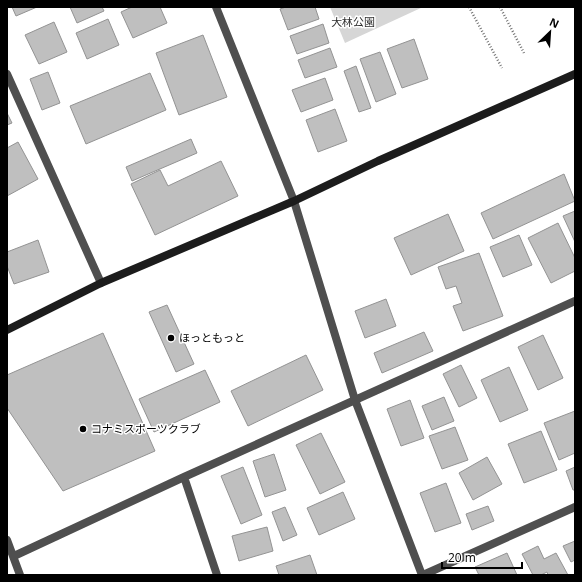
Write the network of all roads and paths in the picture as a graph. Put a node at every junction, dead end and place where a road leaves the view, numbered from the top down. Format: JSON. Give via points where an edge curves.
{"nodes":[{"id":1,"x":216,"y":7,"type":"edge"},
{"id":2,"x":469,"y":7,"type":"edge"},
{"id":3,"x":500,"y":7,"type":"edge"},
{"id":4,"x":524,"y":53,"type":"dead end"},
{"id":5,"x":502,"y":68,"type":"dead end"},
{"id":6,"x":7,"y":74,"type":"edge"},
{"id":7,"x":575,"y":74,"type":"edge"},
{"id":8,"x":294,"y":201,"type":"junction"},
{"id":9,"x":101,"y":283,"type":"junction"},
{"id":10,"x":575,"y":301,"type":"edge"},
{"id":11,"x":7,"y":330,"type":"edge"},
{"id":12,"x":355,"y":400,"type":"junction"},
{"id":13,"x":184,"y":477,"type":"junction"},
{"id":14,"x":575,"y":508,"type":"edge"},
{"id":15,"x":7,"y":540,"type":"edge"},
{"id":16,"x":14,"y":556,"type":"junction"},
{"id":17,"x":20,"y":575,"type":"edge"},
{"id":18,"x":216,"y":575,"type":"edge"},
{"id":19,"x":423,"y":575,"type":"edge"}],
"edges":[{"from":1,"to":8,"type":"street"},
{"from":2,"to":5,"type":"path"},
{"from":3,"to":4,"type":"path"},
{"from":6,"to":9,"type":"street"},
{"from":7,"to":8,"type":"street"},
{"from":8,"to":9,"type":"street"},
{"from":8,"to":12,"type":"street"},
{"from":9,"to":11,"type":"street"},
{"from":10,"to":12,"type":"street"},
{"from":12,"to":13,"type":"street"},
{"from":12,"to":19,"type":"street"},
{"from":13,"to":16,"type":"street"},
{"from":13,"to":18,"type":"street"},
{"from":14,"to":19,"type":"street"},
{"from":15,"to":16,"type":"street"},
{"from":16,"to":17,"type":"street"}]}
